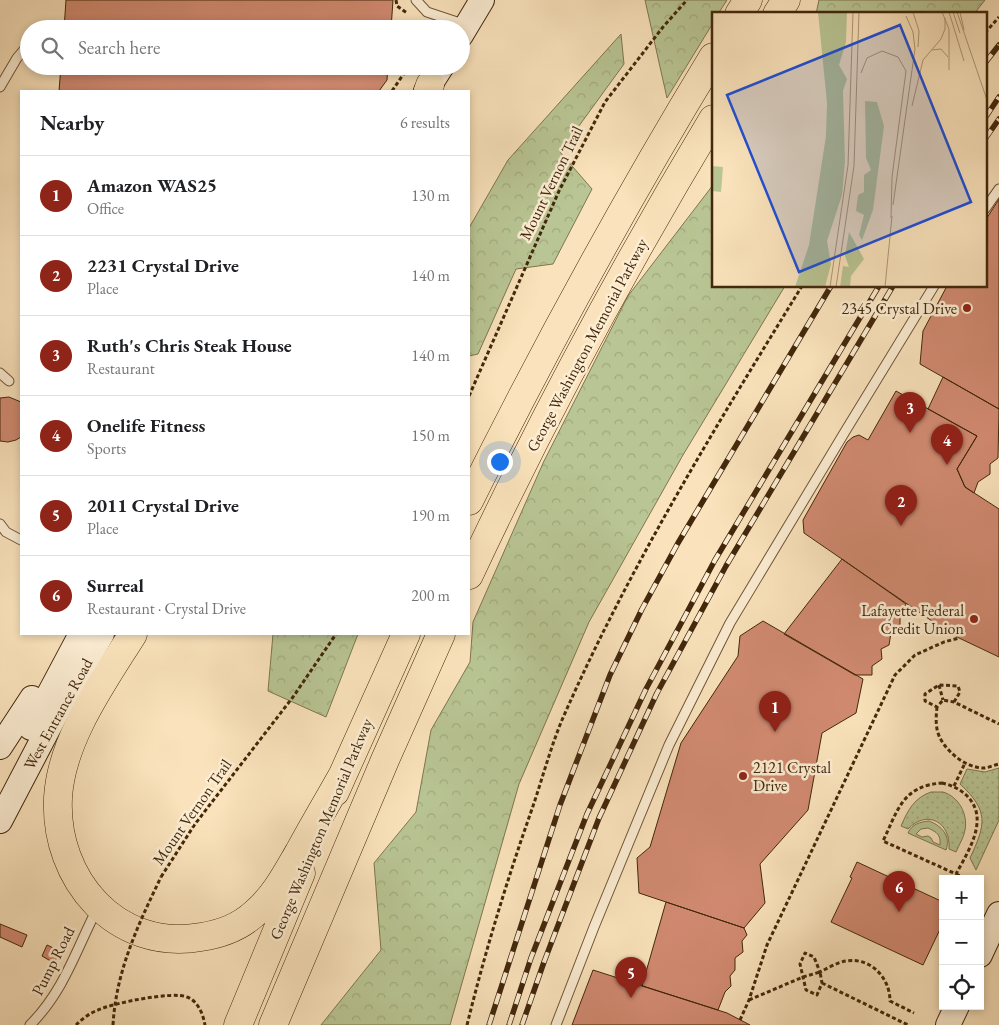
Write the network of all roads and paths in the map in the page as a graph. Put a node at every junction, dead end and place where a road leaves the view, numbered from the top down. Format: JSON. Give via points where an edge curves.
{"nodes":[{"id":1,"x":416,"y":0,"type":"edge"},
{"id":2,"x":687,"y":0,"type":"edge"},
{"id":3,"x":748,"y":0,"type":"edge"},
{"id":4,"x":786,"y":0,"type":"edge"},
{"id":5,"x":740,"y":12,"type":"edge"},
{"id":6,"x":779,"y":12,"type":"edge"},
{"id":7,"x":471,"y":15,"type":"edge"},
{"id":8,"x":999,"y":17,"type":"edge"},
{"id":9,"x":986,"y":31,"type":"edge"},
{"id":10,"x":20,"y":54,"type":"edge"},
{"id":11,"x":712,"y":59,"type":"edge"},
{"id":12,"x":403,"y":75,"type":"edge"},
{"id":13,"x":0,"y":87,"type":"edge"},
{"id":14,"x":393,"y":90,"type":"edge"},
{"id":15,"x":712,"y":121,"type":"edge"},
{"id":16,"x":999,"y":189,"type":"edge"},
{"id":17,"x":986,"y":208,"type":"edge"},
{"id":18,"x":801,"y":288,"type":"edge"},
{"id":19,"x":933,"y":288,"type":"edge"},
{"id":20,"x":0,"y":373,"type":"edge"},
{"id":21,"x":9,"y":381,"type":"dead end"},
{"id":22,"x":470,"y":394,"type":"edge"},
{"id":23,"x":470,"y":499,"type":"edge"},
{"id":24,"x":0,"y":524,"type":"edge"},
{"id":25,"x":20,"y":539,"type":"edge"},
{"id":26,"x":470,"y":573,"type":"edge"},
{"id":27,"x":79,"y":635,"type":"edge"},
{"id":28,"x":79,"y":635,"type":"edge"},
{"id":29,"x":101,"y":635,"type":"edge"},
{"id":30,"x":132,"y":635,"type":"edge"},
{"id":31,"x":335,"y":635,"type":"edge"},
{"id":32,"x":406,"y":635,"type":"edge"},
{"id":33,"x":441,"y":635,"type":"edge"},
{"id":34,"x":959,"y":638,"type":"dead end"},
{"id":35,"x":939,"y":685,"type":"junction"},
{"id":36,"x":943,"y":700,"type":"junction"},
{"id":37,"x":954,"y":702,"type":"junction"},
{"id":38,"x":938,"y":707,"type":"junction"},
{"id":39,"x":999,"y":724,"type":"edge"},
{"id":40,"x":0,"y":747,"type":"edge"},
{"id":41,"x":965,"y":762,"type":"junction"},
{"id":42,"x":999,"y":764,"type":"edge"},
{"id":43,"x":342,"y":776,"type":"junction"},
{"id":44,"x":954,"y":786,"type":"junction"},
{"id":45,"x":0,"y":787,"type":"edge"},
{"id":46,"x":0,"y":821,"type":"edge"},
{"id":47,"x":956,"y":874,"type":"joint"},
{"id":48,"x":98,"y":906,"type":"junction"},
{"id":49,"x":999,"y":914,"type":"edge"},
{"id":50,"x":984,"y":946,"type":"edge"},
{"id":51,"x":820,"y":972,"type":"junction"},
{"id":52,"x":803,"y":977,"type":"junction"},
{"id":53,"x":822,"y":983,"type":"junction"},
{"id":54,"x":748,"y":1000,"type":"junction"},
{"id":55,"x":955,"y":1010,"type":"edge"},
{"id":56,"x":914,"y":1013,"type":"dead end"},
{"id":57,"x":740,"y":1020,"type":"dead end"},
{"id":58,"x":30,"y":1025,"type":"edge"},
{"id":59,"x":76,"y":1025,"type":"edge"},
{"id":60,"x":113,"y":1025,"type":"edge"},
{"id":61,"x":205,"y":1025,"type":"edge"},
{"id":62,"x":238,"y":1025,"type":"edge"},
{"id":63,"x":273,"y":1025,"type":"edge"},
{"id":64,"x":466,"y":1025,"type":"edge"},
{"id":65,"x":556,"y":1025,"type":"edge"},
{"id":66,"x":908,"y":1025,"type":"edge"},
{"id":67,"x":948,"y":1025,"type":"edge"}],
"edges":[{"from":1,"to":7,"type":"lane","via":[[427,12]]},
{"from":2,"to":22,"type":"path","name":"Mount Vernon Trail","via":[[605,102],[559,191]]},
{"from":3,"to":5,"type":"highway"},
{"from":4,"to":6,"type":"highway"},
{"from":8,"to":9,"type":"path"},
{"from":10,"to":13,"type":"lane"},
{"from":11,"to":23,"type":"highway","name":"George Washington Memorial Parkway","via":[[613,227]]},
{"from":12,"to":14,"type":"path"},
{"from":15,"to":26,"type":"highway","name":"George Washington Memorial Parkway","via":[[570,371]]},
{"from":16,"to":17,"type":"lane"},
{"from":18,"to":64,"type":"path","via":[[652,539],[593,651],[561,723],[482,964]]},
{"from":19,"to":65,"type":"lane","via":[[730,623],[669,745]]},
{"from":20,"to":21,"type":"lane"},
{"from":24,"to":25,"type":"lane","via":[[6,532]]},
{"from":27,"to":40,"type":"main road"},
{"from":28,"to":45,"type":"main road"},
{"from":29,"to":46,"type":"main road","name":"West Entrance Road"},
{"from":30,"to":48,"type":"highway","via":[[80,726],[64,762],[59,785],[58,810],[64,851],[74,874]]},
{"from":31,"to":60,"type":"path","name":"Mount Vernon Trail","bridge":true,"via":[[293,697],[195,824],[161,877],[133,936],[120,976]]},
{"from":32,"to":43,"type":"highway","name":"George Washington Memorial Parkway"},
{"from":33,"to":63,"type":"highway","name":"George Washington Memorial Parkway"},
{"from":34,"to":54,"type":"path","via":[[915,655],[895,675],[767,945]]},
{"from":35,"to":36,"type":"path"},
{"from":35,"to":37,"type":"path","via":[[958,686],[960,692]]},
{"from":35,"to":38,"type":"path","via":[[925,694],[925,701]]},
{"from":36,"to":37,"type":"path"},
{"from":36,"to":38,"type":"path"},
{"from":37,"to":39,"type":"path"},
{"from":38,"to":41,"type":"path","via":[[936,721],[940,738],[954,756]]},
{"from":41,"to":42,"type":"path","via":[[983,768]]},
{"from":41,"to":44,"type":"path"},
{"from":43,"to":48,"type":"highway","via":[[276,890],[242,924],[213,935],[165,939],[126,926]]},
{"from":43,"to":62,"type":"highway","name":"George Washington Memorial Parkway"},
{"from":44,"to":47,"type":"path","via":[[974,805],[978,822]]},
{"from":44,"to":47,"type":"path","via":[[928,784],[915,790],[905,798],[883,842]]},
{"from":48,"to":58,"type":"lane","name":"Pump Road","via":[[57,992]]},
{"from":49,"to":50,"type":"main road"},
{"from":51,"to":52,"type":"path"},
{"from":51,"to":52,"type":"path","via":[[814,957],[805,953],[800,964]]},
{"from":51,"to":53,"type":"path"},
{"from":51,"to":56,"type":"path","via":[[846,961],[862,962],[875,968],[885,979],[890,1001]]},
{"from":52,"to":53,"type":"path","via":[[806,990],[817,995]]},
{"from":52,"to":54,"type":"path"},
{"from":53,"to":66,"type":"path"},
{"from":54,"to":57,"type":"path"},
{"from":55,"to":67,"type":"main road"},
{"from":59,"to":61,"type":"path","via":[[98,1010],[177,994],[196,1003]]}]}
